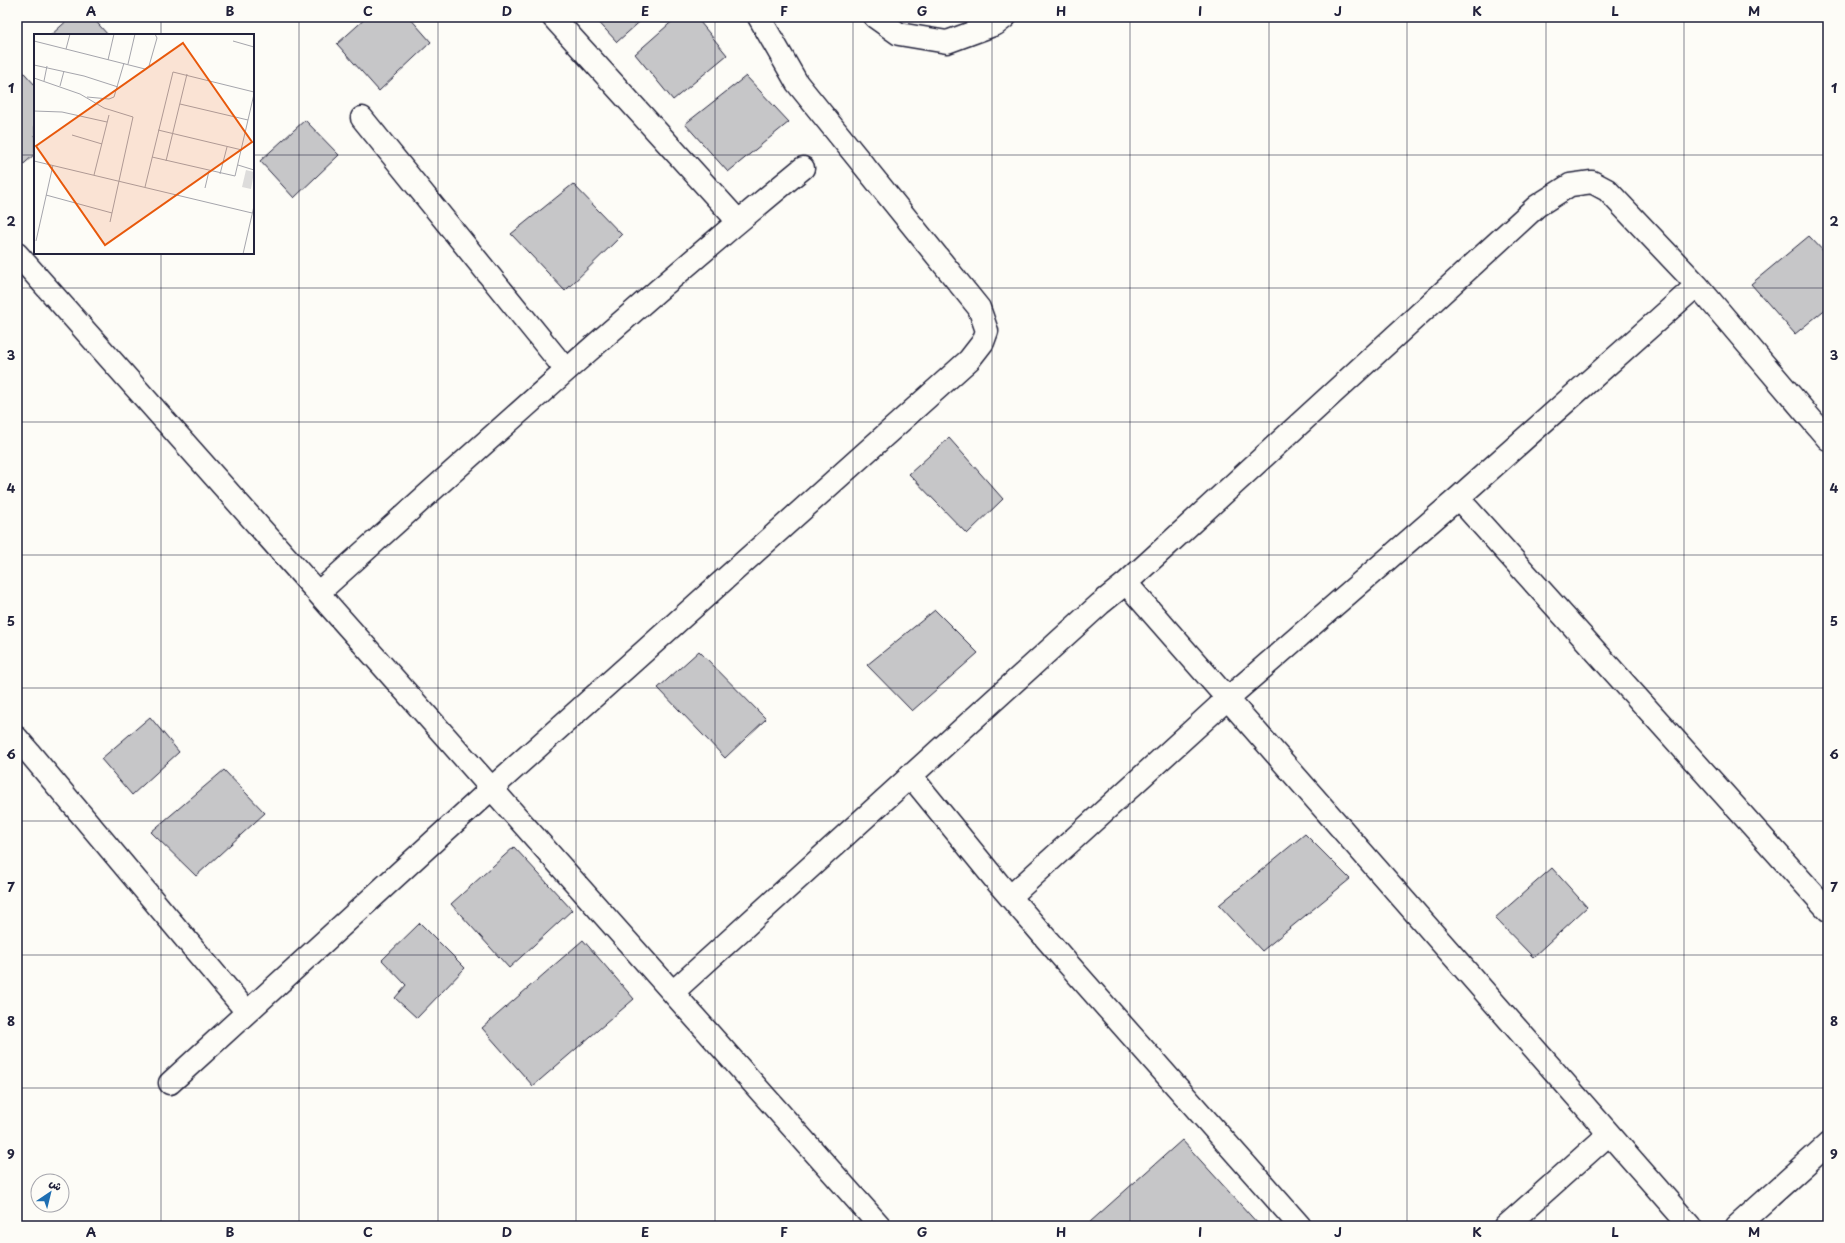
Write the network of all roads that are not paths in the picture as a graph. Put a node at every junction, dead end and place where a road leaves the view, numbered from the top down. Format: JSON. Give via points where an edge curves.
{"nodes":[{"id":1,"x":553,"y":17,"type":"edge"},
{"id":2,"x":759,"y":17,"type":"edge"},
{"id":3,"x":875,"y":17,"type":"edge"},
{"id":4,"x":1005,"y":17,"type":"edge"},
{"id":5,"x":362,"y":118,"type":"dead end"},
{"id":6,"x":803,"y":168,"type":"dead end"},
{"id":7,"x":738,"y":221,"type":"junction"},
{"id":8,"x":20,"y":264,"type":"edge"},
{"id":9,"x":1697,"y":286,"type":"junction"},
{"id":10,"x":566,"y":370,"type":"junction"},
{"id":11,"x":1828,"y":439,"type":"edge"},
{"id":12,"x":1458,"y":498,"type":"junction"},
{"id":13,"x":1126,"y":583,"type":"junction"},
{"id":14,"x":318,"y":593,"type":"junction"},
{"id":15,"x":1227,"y":699,"type":"junction"},
{"id":16,"x":17,"y":738,"type":"edge"},
{"id":17,"x":910,"y":776,"type":"junction"},
{"id":18,"x":492,"y":788,"type":"junction"},
{"id":19,"x":1010,"y":896,"type":"junction"},
{"id":20,"x":1828,"y":910,"type":"edge"},
{"id":21,"x":673,"y":992,"type":"junction"},
{"id":22,"x":247,"y":1012,"type":"junction"},
{"id":23,"x":170,"y":1083,"type":"dead end"},
{"id":24,"x":1609,"y":1134,"type":"junction"},
{"id":25,"x":1828,"y":1144,"type":"edge"},
{"id":26,"x":880,"y":1226,"type":"edge"},
{"id":27,"x":1300,"y":1226,"type":"edge"},
{"id":28,"x":1506,"y":1226,"type":"edge"},
{"id":29,"x":1690,"y":1226,"type":"edge"},
{"id":30,"x":1737,"y":1226,"type":"edge"}],
"edges":[{"from":1,"to":7,"type":"street"},
{"from":2,"to":18,"type":"street","via":[[797,83],[979,308],[987,331],[983,342],[969,360]]},
{"from":3,"to":4,"type":"street","via":[[899,34],[947,42],[996,24]]},
{"from":5,"to":10,"type":"street"},
{"from":6,"to":7,"type":"street"},
{"from":7,"to":10,"type":"street"},
{"from":8,"to":14,"type":"street"},
{"from":9,"to":11,"type":"street"},
{"from":9,"to":12,"type":"street"},
{"from":9,"to":13,"type":"street","via":[[1607,190],[1592,182],[1570,185],[1537,206]]},
{"from":10,"to":14,"type":"street"},
{"from":12,"to":15,"type":"street"},
{"from":12,"to":20,"type":"street"},
{"from":13,"to":15,"type":"street"},
{"from":13,"to":17,"type":"street"},
{"from":14,"to":18,"type":"street"},
{"from":15,"to":19,"type":"street"},
{"from":15,"to":24,"type":"street"},
{"from":16,"to":22,"type":"street"},
{"from":17,"to":19,"type":"street"},
{"from":17,"to":21,"type":"street"},
{"from":18,"to":21,"type":"street"},
{"from":18,"to":22,"type":"street"},
{"from":19,"to":27,"type":"street"},
{"from":21,"to":26,"type":"street"},
{"from":22,"to":23,"type":"street"},
{"from":24,"to":28,"type":"street"},
{"from":24,"to":29,"type":"street"},
{"from":25,"to":30,"type":"street"}]}
